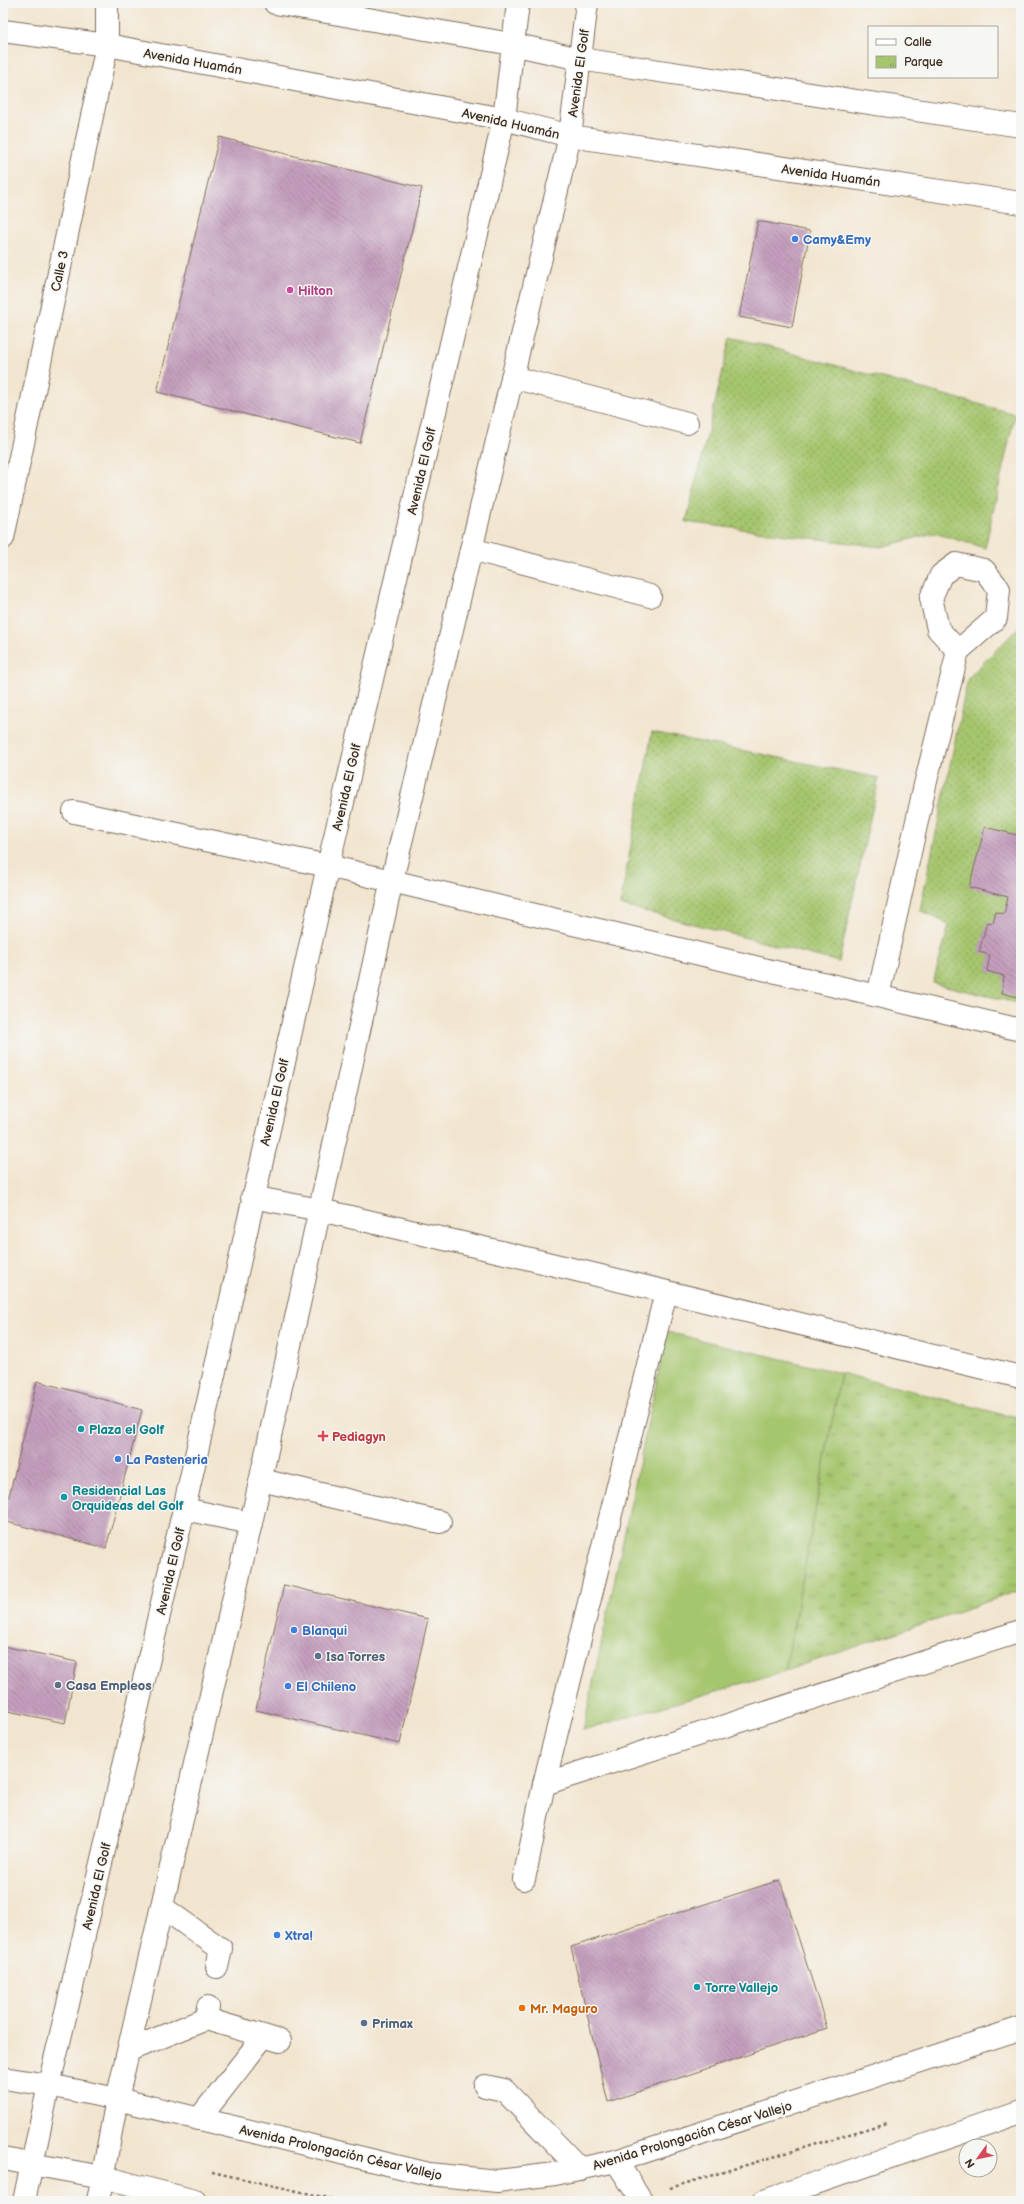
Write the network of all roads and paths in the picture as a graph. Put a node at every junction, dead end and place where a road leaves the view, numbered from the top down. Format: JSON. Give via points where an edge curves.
{"nodes":[{"id":1,"x":108,"y":3,"type":"edge"},
{"id":2,"x":275,"y":3,"type":"edge"},
{"id":3,"x":518,"y":3,"type":"edge"},
{"id":4,"x":588,"y":3,"type":"edge"},
{"id":5,"x":3,"y":31,"type":"edge"},
{"id":6,"x":512,"y":44,"type":"junction"},
{"id":7,"x":107,"y":45,"type":"junction"},
{"id":8,"x":580,"y":59,"type":"junction"},
{"id":9,"x":504,"y":119,"type":"junction"},
{"id":10,"x":1021,"y":126,"type":"edge"},
{"id":11,"x":570,"y":136,"type":"junction"},
{"id":12,"x":1021,"y":203,"type":"edge"},
{"id":13,"x":512,"y":377,"type":"junction"},
{"id":14,"x":686,"y":423,"type":"dead end"},
{"id":15,"x":3,"y":538,"type":"edge"},
{"id":16,"x":471,"y":549,"type":"junction"},
{"id":17,"x":650,"y":596,"type":"dead end"},
{"id":18,"x":958,"y":651,"type":"dead end"},
{"id":19,"x":74,"y":812,"type":"dead end"},
{"id":20,"x":328,"y":866,"type":"junction"},
{"id":21,"x":392,"y":880,"type":"junction"},
{"id":22,"x":878,"y":996,"type":"junction"},
{"id":23,"x":1021,"y":1030,"type":"edge"},
{"id":24,"x":252,"y":1197,"type":"junction"},
{"id":25,"x":320,"y":1210,"type":"junction"},
{"id":26,"x":666,"y":1292,"type":"junction"},
{"id":27,"x":1021,"y":1377,"type":"edge"},
{"id":28,"x":261,"y":1480,"type":"junction"},
{"id":29,"x":184,"y":1509,"type":"junction"},
{"id":30,"x":440,"y":1522,"type":"dead end"},
{"id":31,"x":251,"y":1523,"type":"junction"},
{"id":32,"x":1021,"y":1631,"type":"edge"},
{"id":33,"x":544,"y":1784,"type":"junction"},
{"id":34,"x":524,"y":1879,"type":"dead end"},
{"id":35,"x":162,"y":1907,"type":"junction"},
{"id":36,"x":217,"y":1967,"type":"dead end"},
{"id":37,"x":1021,"y":2028,"type":"edge"},
{"id":38,"x":129,"y":2050,"type":"junction"},
{"id":39,"x":3,"y":2078,"type":"edge"},
{"id":40,"x":49,"y":2085,"type":"junction"},
{"id":41,"x":485,"y":2086,"type":"dead end"},
{"id":42,"x":117,"y":2099,"type":"junction"},
{"id":43,"x":1021,"y":2112,"type":"edge"},
{"id":44,"x":199,"y":2119,"type":"junction"},
{"id":45,"x":891,"y":2121,"type":"dead end"},
{"id":46,"x":3,"y":2159,"type":"edge"},
{"id":47,"x":616,"y":2161,"type":"junction"},
{"id":48,"x":32,"y":2163,"type":"junction"},
{"id":49,"x":580,"y":2169,"type":"junction"},
{"id":50,"x":204,"y":2171,"type":"dead end"},
{"id":51,"x":103,"y":2177,"type":"junction"},
{"id":52,"x":641,"y":2199,"type":"edge"},
{"id":53,"x":24,"y":2201,"type":"edge"},
{"id":54,"x":98,"y":2201,"type":"edge"},
{"id":55,"x":195,"y":2201,"type":"edge"},
{"id":56,"x":342,"y":2201,"type":"edge"},
{"id":57,"x":764,"y":2201,"type":"edge"}],
"edges":[{"from":1,"to":7,"type":"main road","name":"Calle 3"},
{"from":2,"to":6,"type":"main road"},
{"from":3,"to":6,"type":"main road","name":"Avenida El Golf"},
{"from":4,"to":8,"type":"main road","name":"Avenida El Golf"},
{"from":5,"to":7,"type":"main road","name":"Avenida Huamán"},
{"from":6,"to":8,"type":"main road"},
{"from":6,"to":9,"type":"main road","name":"Avenida El Golf"},
{"from":7,"to":9,"type":"main road","name":"Avenida Huamán"},
{"from":7,"to":15,"type":"main road","name":"Calle 3"},
{"from":8,"to":10,"type":"main road"},
{"from":8,"to":11,"type":"main road","name":"Avenida El Golf"},
{"from":9,"to":11,"type":"main road","name":"Avenida Huamán"},
{"from":9,"to":20,"type":"main road","name":"Avenida El Golf"},
{"from":11,"to":12,"type":"main road","name":"Avenida Huamán"},
{"from":11,"to":13,"type":"main road","name":"Avenida El Golf"},
{"from":13,"to":14,"type":"main road"},
{"from":13,"to":16,"type":"main road","name":"Avenida El Golf"},
{"from":16,"to":17,"type":"main road"},
{"from":16,"to":21,"type":"main road","name":"Avenida El Golf"},
{"from":18,"to":22,"type":"main road"},
{"from":19,"to":20,"type":"main road"},
{"from":20,"to":21,"type":"main road"},
{"from":20,"to":24,"type":"main road","name":"Avenida El Golf"},
{"from":21,"to":22,"type":"main road"},
{"from":21,"to":25,"type":"main road","name":"Avenida El Golf"},
{"from":22,"to":23,"type":"main road"},
{"from":24,"to":25,"type":"main road"},
{"from":24,"to":29,"type":"main road","name":"Avenida El Golf"},
{"from":25,"to":26,"type":"main road"},
{"from":25,"to":28,"type":"main road","name":"Avenida El Golf"},
{"from":26,"to":27,"type":"main road"},
{"from":26,"to":33,"type":"main road"},
{"from":28,"to":30,"type":"main road"},
{"from":28,"to":31,"type":"main road","name":"Avenida El Golf"},
{"from":29,"to":31,"type":"main road"},
{"from":29,"to":40,"type":"main road","name":"Avenida El Golf"},
{"from":31,"to":35,"type":"main road","name":"Avenida El Golf"},
{"from":32,"to":33,"type":"main road"},
{"from":33,"to":34,"type":"main road"},
{"from":35,"to":36,"type":"main road","via":[[221,1949]]},
{"from":35,"to":38,"type":"main road","name":"Avenida El Golf"},
{"from":37,"to":47,"type":"main road","name":"Avenida Prolongación César Vallejo"},
{"from":38,"to":42,"type":"main road","name":"Avenida El Golf"},
{"from":38,"to":44,"type":"main road","via":[[207,2013],[271,2039]]},
{"from":39,"to":40,"type":"main road","name":"Avenida Prolongación César Vallejo"},
{"from":40,"to":42,"type":"main road","name":"Avenida Prolongación César Vallejo"},
{"from":40,"to":48,"type":"main road","name":"Avenida El Golf"},
{"from":41,"to":49,"type":"main road","via":[[504,2090]]},
{"from":42,"to":44,"type":"main road","name":"Avenida Prolongación César Vallejo"},
{"from":42,"to":51,"type":"main road","name":"Avenida El Golf"},
{"from":43,"to":57,"type":"main road"},
{"from":44,"to":49,"type":"main road","name":"Avenida Prolongación César Vallejo","via":[[429,2174],[497,2181]]},
{"from":45,"to":52,"type":"path"},
{"from":46,"to":48,"type":"main road"},
{"from":47,"to":49,"type":"main road","name":"Avenida Prolongación César Vallejo"},
{"from":47,"to":52,"type":"main road"},
{"from":48,"to":51,"type":"main road"},
{"from":48,"to":53,"type":"main road","name":"Avenida El Golf"},
{"from":50,"to":56,"type":"path"},
{"from":51,"to":54,"type":"main road","name":"Avenida El Golf"},
{"from":51,"to":55,"type":"main road"}]}
